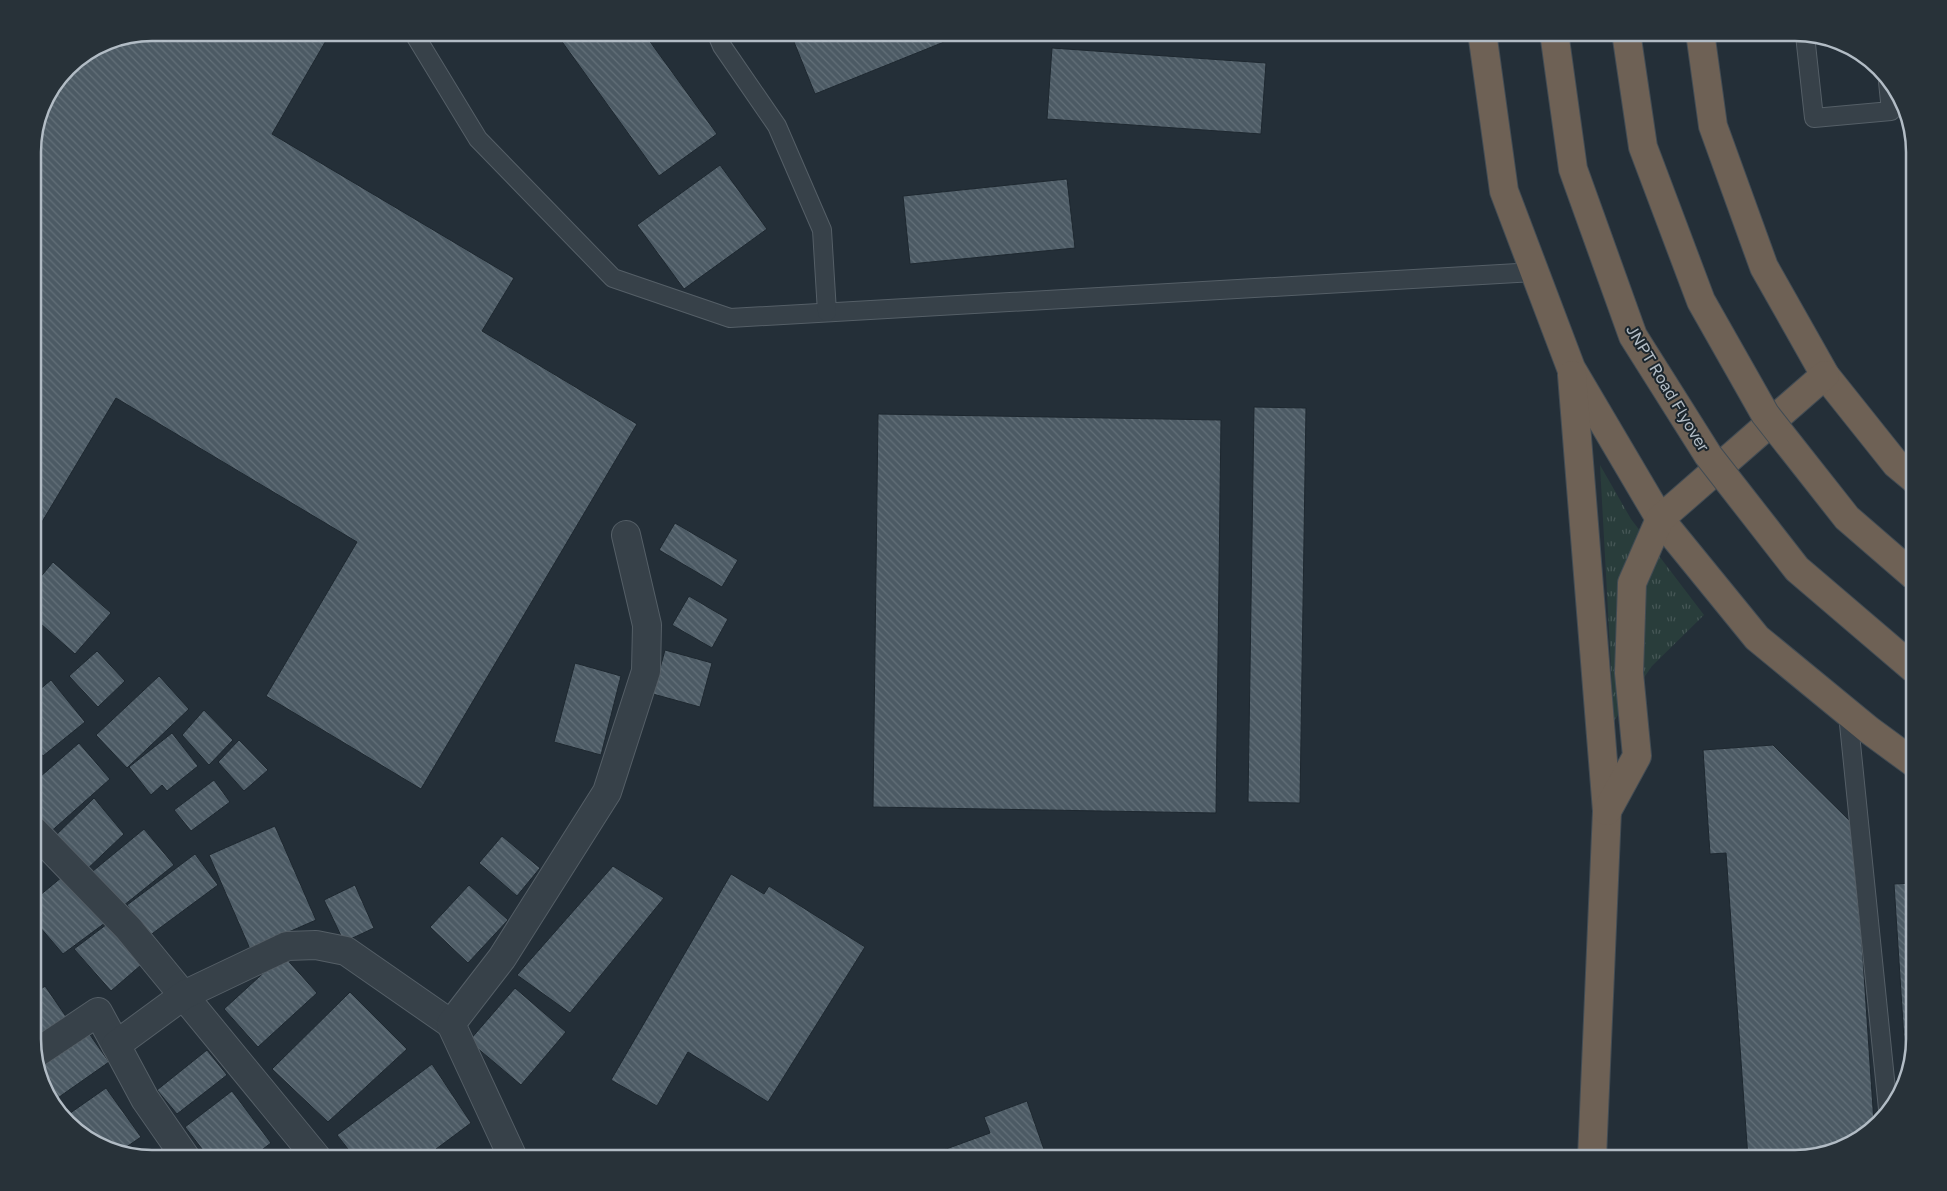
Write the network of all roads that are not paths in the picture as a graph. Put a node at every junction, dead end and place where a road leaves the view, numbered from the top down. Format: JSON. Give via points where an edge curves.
{"nodes":[{"id":1,"x":418,"y":41,"type":"edge"},
{"id":2,"x":720,"y":41,"type":"edge"},
{"id":3,"x":1483,"y":41,"type":"edge"},
{"id":4,"x":1555,"y":41,"type":"edge"},
{"id":5,"x":1627,"y":41,"type":"edge"},
{"id":6,"x":1701,"y":41,"type":"edge"},
{"id":7,"x":1806,"y":42,"type":"edge"},
{"id":8,"x":1889,"y":95,"type":"edge"},
{"id":9,"x":1535,"y":272,"type":"junction"},
{"id":10,"x":827,"y":312,"type":"junction"},
{"id":11,"x":1572,"y":368,"type":"junction"},
{"id":12,"x":1825,"y":375,"type":"junction"},
{"id":13,"x":1906,"y":472,"type":"edge"},
{"id":14,"x":1660,"y":519,"type":"junction"},
{"id":15,"x":626,"y":535,"type":"dead end"},
{"id":16,"x":1906,"y":569,"type":"edge"},
{"id":17,"x":1906,"y":662,"type":"edge"},
{"id":18,"x":1848,"y":714,"type":"junction"},
{"id":19,"x":1906,"y":757,"type":"edge"},
{"id":20,"x":1608,"y":811,"type":"junction"},
{"id":21,"x":41,"y":838,"type":"edge"},
{"id":22,"x":184,"y":995,"type":"junction"},
{"id":23,"x":451,"y":1024,"type":"junction"},
{"id":24,"x":116,"y":1045,"type":"junction"},
{"id":25,"x":41,"y":1050,"type":"edge"},
{"id":26,"x":1887,"y":1100,"type":"edge"},
{"id":27,"x":180,"y":1150,"type":"edge"},
{"id":28,"x":310,"y":1150,"type":"edge"},
{"id":29,"x":509,"y":1150,"type":"edge"},
{"id":30,"x":1592,"y":1150,"type":"edge"}],
"edges":[{"from":1,"to":10,"type":"lane","via":[[478,140],[614,278],[730,318]]},
{"from":2,"to":10,"type":"lane","via":[[777,126],[822,230]]},
{"from":3,"to":9,"type":"highway","via":[[1504,191]]},
{"from":4,"to":17,"type":"highway","name":"JNPT Road Flyover","bridge":true,"via":[[1573,169],[1634,336],[1708,455],[1796,569]]},
{"from":5,"to":16,"type":"highway","bridge":true,"via":[[1643,147],[1700,301],[1765,414],[1847,518]]},
{"from":6,"to":12,"type":"highway","via":[[1713,126],[1764,267]]},
{"from":7,"to":8,"type":"lane","via":[[1814,118],[1891,110]]},
{"from":9,"to":10,"type":"lane"},
{"from":9,"to":11,"type":"highway"},
{"from":11,"to":14,"type":"highway"},
{"from":11,"to":20,"type":"highway"},
{"from":12,"to":13,"type":"highway"},
{"from":12,"to":14,"type":"highway"},
{"from":14,"to":18,"type":"highway","via":[[1757,638]]},
{"from":14,"to":20,"type":"highway","via":[[1632,583],[1629,673],[1636,756]]},
{"from":15,"to":23,"type":"street","via":[[647,625],[646,671],[607,792],[502,958]]},
{"from":18,"to":19,"type":"highway"},
{"from":18,"to":26,"type":"lane"},
{"from":20,"to":30,"type":"highway"},
{"from":21,"to":22,"type":"street","via":[[128,928]]},
{"from":22,"to":23,"type":"street","via":[[287,946],[316,945],[346,951]]},
{"from":22,"to":24,"type":"street"},
{"from":22,"to":28,"type":"street"},
{"from":23,"to":29,"type":"street"},
{"from":24,"to":25,"type":"street","via":[[98,1012]]},
{"from":24,"to":27,"type":"street","via":[[145,1099]]}]}
